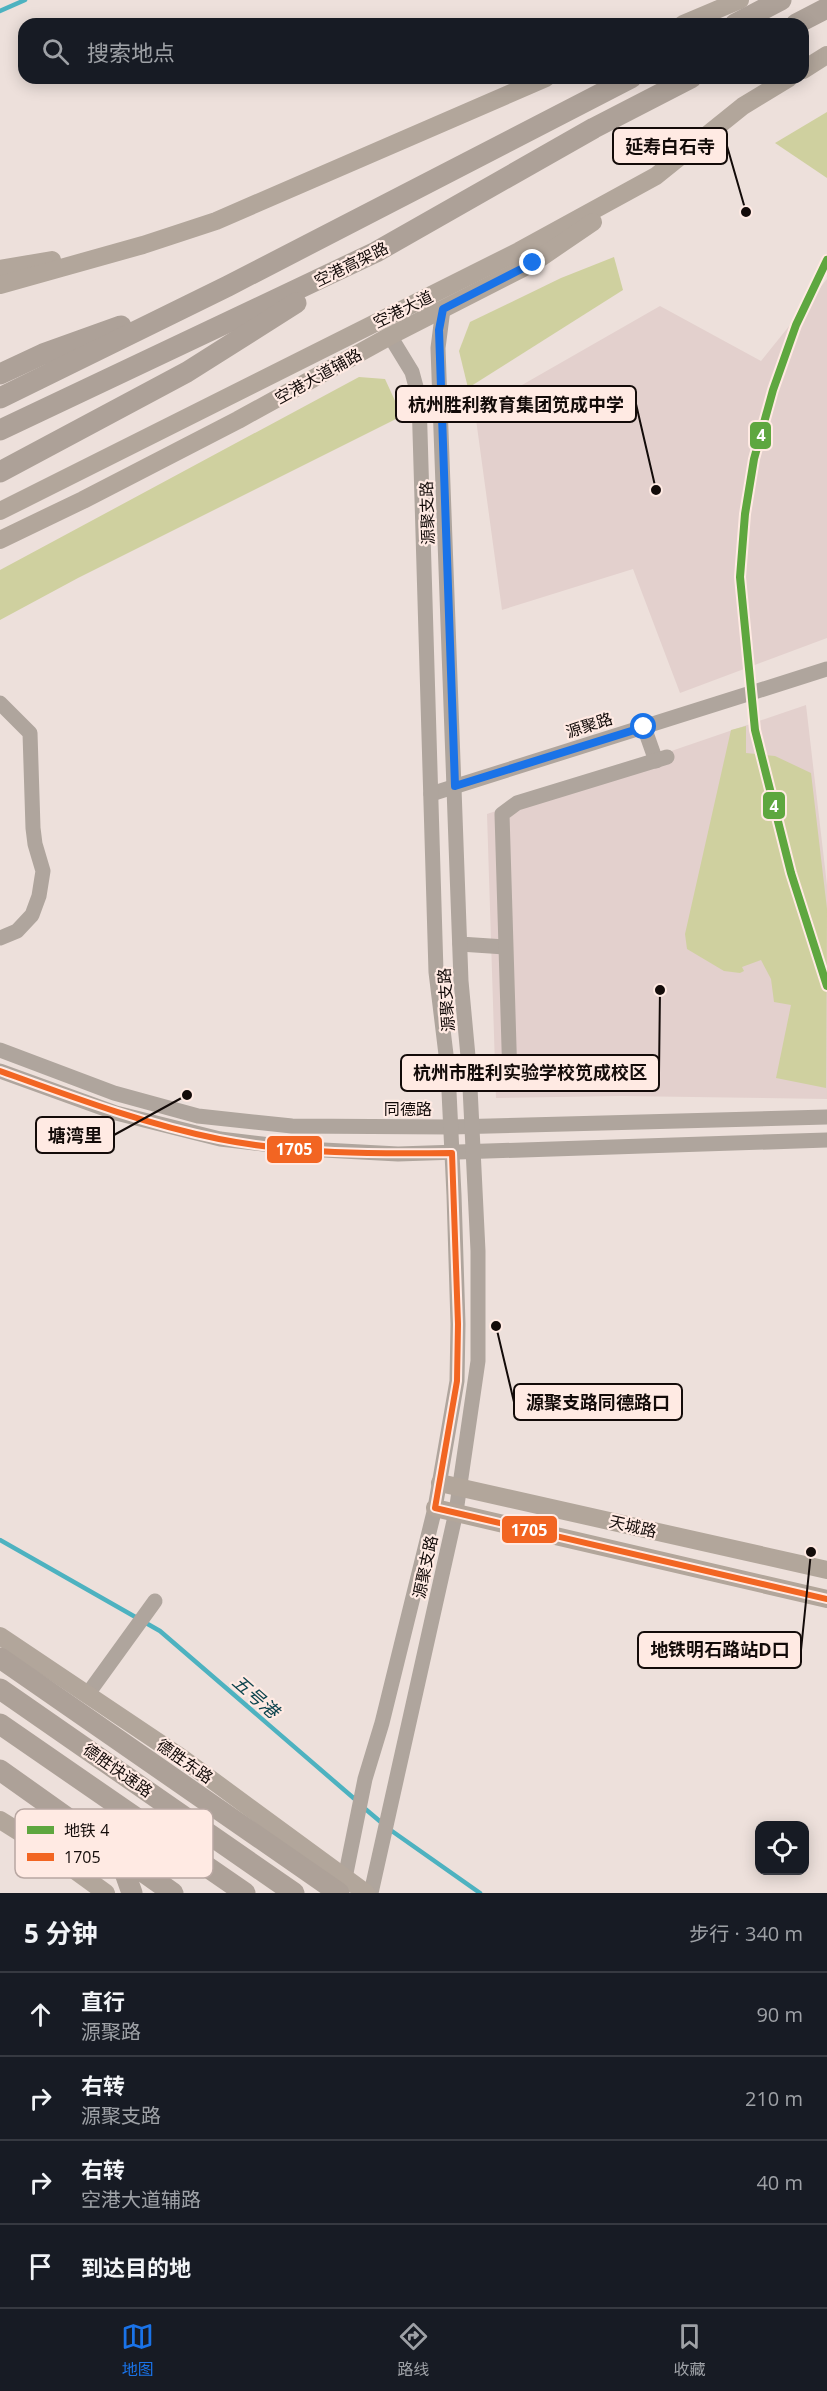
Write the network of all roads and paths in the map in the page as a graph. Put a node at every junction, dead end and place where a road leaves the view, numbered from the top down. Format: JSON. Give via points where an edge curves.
{"nodes":[{"id":1,"x":740,"y":0,"type":"edge"},
{"id":2,"x":781,"y":0,"type":"edge"},
{"id":3,"x":827,"y":8,"type":"edge"},
{"id":4,"x":697,"y":18,"type":"edge"},
{"id":5,"x":746,"y":18,"type":"edge"},
{"id":6,"x":808,"y":18,"type":"edge"},
{"id":7,"x":827,"y":55,"type":"edge"},
{"id":8,"x":809,"y":66,"type":"edge"},
{"id":9,"x":532,"y":84,"type":"edge"},
{"id":10,"x":620,"y":84,"type":"edge"},
{"id":11,"x":679,"y":84,"type":"edge"},
{"id":12,"x":779,"y":84,"type":"edge"},
{"id":13,"x":656,"y":176,"type":"junction"},
{"id":14,"x":142,"y":245,"type":"junction"},
{"id":15,"x":376,"y":252,"type":"junction"},
{"id":16,"x":0,"y":269,"type":"edge"},
{"id":17,"x":0,"y":285,"type":"edge"},
{"id":18,"x":228,"y":286,"type":"junction"},
{"id":19,"x":443,"y":309,"type":"junction"},
{"id":20,"x":390,"y":336,"type":"junction"},
{"id":21,"x":0,"y":374,"type":"edge"},
{"id":22,"x":0,"y":398,"type":"edge"},
{"id":23,"x":0,"y":430,"type":"edge"},
{"id":24,"x":0,"y":472,"type":"edge"},
{"id":25,"x":0,"y":511,"type":"edge"},
{"id":26,"x":0,"y":540,"type":"edge"},
{"id":27,"x":827,"y":669,"type":"edge"},
{"id":28,"x":0,"y":704,"type":"edge"},
{"id":29,"x":644,"y":727,"type":"junction"},
{"id":30,"x":455,"y":786,"type":"junction"},
{"id":31,"x":431,"y":794,"type":"junction"},
{"id":32,"x":0,"y":938,"type":"edge"},
{"id":33,"x":460,"y":944,"type":"junction"},
{"id":34,"x":505,"y":947,"type":"junction"},
{"id":35,"x":0,"y":1050,"type":"edge"},
{"id":36,"x":0,"y":1071,"type":"edge"},
{"id":37,"x":510,"y":1080,"type":"dead end"},
{"id":38,"x":827,"y":1117,"type":"edge"},
{"id":39,"x":472,"y":1126,"type":"junction"},
{"id":40,"x":451,"y":1127,"type":"junction"},
{"id":41,"x":827,"y":1140,"type":"edge"},
{"id":42,"x":473,"y":1152,"type":"junction"},
{"id":43,"x":452,"y":1153,"type":"junction"},
{"id":44,"x":440,"y":1483,"type":"junction"},
{"id":45,"x":459,"y":1487,"type":"junction"},
{"id":46,"x":435,"y":1508,"type":"junction"},
{"id":47,"x":456,"y":1512,"type":"junction"},
{"id":48,"x":827,"y":1570,"type":"edge"},
{"id":49,"x":827,"y":1599,"type":"edge"},
{"id":50,"x":151,"y":1606,"type":"dead end"},
{"id":51,"x":0,"y":1636,"type":"edge"},
{"id":52,"x":0,"y":1658,"type":"edge"},
{"id":53,"x":0,"y":1689,"type":"edge"},
{"id":54,"x":87,"y":1695,"type":"junction"},
{"id":55,"x":0,"y":1724,"type":"edge"},
{"id":56,"x":0,"y":1770,"type":"edge"},
{"id":57,"x":54,"y":1809,"type":"edge"},
{"id":58,"x":123,"y":1809,"type":"edge"},
{"id":59,"x":173,"y":1809,"type":"edge"},
{"id":60,"x":0,"y":1820,"type":"edge"},
{"id":61,"x":15,"y":1829,"type":"edge"},
{"id":62,"x":213,"y":1837,"type":"edge"},
{"id":63,"x":213,"y":1871,"type":"edge"},
{"id":64,"x":85,"y":1878,"type":"edge"},
{"id":65,"x":127,"y":1878,"type":"edge"},
{"id":66,"x":151,"y":1878,"type":"edge"},
{"id":67,"x":342,"y":1885,"type":"edge"},
{"id":68,"x":290,"y":1890,"type":"edge"},
{"id":69,"x":106,"y":1893,"type":"edge"},
{"id":70,"x":132,"y":1893,"type":"edge"},
{"id":71,"x":173,"y":1893,"type":"edge"},
{"id":72,"x":245,"y":1893,"type":"edge"},
{"id":73,"x":366,"y":1893,"type":"edge"},
{"id":74,"x":371,"y":1893,"type":"edge"}],
"edges":[{"from":1,"to":4,"type":"main road"},
{"from":2,"to":5,"type":"highway"},
{"from":3,"to":6,"type":"highway"},
{"from":7,"to":8,"type":"main road"},
{"from":9,"to":14,"type":"main road","via":[[216,221]]},
{"from":10,"to":18,"type":"highway"},
{"from":11,"to":15,"type":"highway","name":"空港高架路"},
{"from":12,"to":13,"type":"main road","name":"空港大道","via":[[743,106]]},
{"from":13,"to":19,"type":"main road","name":"空港大道辅路","via":[[533,263]]},
{"from":13,"to":25,"type":"main road","name":"空港大道","via":[[519,251]]},
{"from":14,"to":16,"type":"main road"},
{"from":14,"to":17,"type":"main road"},
{"from":15,"to":23,"type":"highway","name":"空港高架路"},
{"from":15,"to":24,"type":"highway","via":[[187,372]]},
{"from":18,"to":21,"type":"highway","via":[[43,354]]},
{"from":18,"to":22,"type":"highway"},
{"from":19,"to":20,"type":"main road","name":"空港大道辅路"},
{"from":19,"to":30,"type":"street","name":"源聚支路","via":[[438,348]]},
{"from":20,"to":26,"type":"main road","name":"空港大道辅路","via":[[238,420]]},
{"from":20,"to":31,"type":"street","name":"源聚支路","via":[[412,372],[419,398]]},
{"from":27,"to":29,"type":"street","name":"源聚路"},
{"from":28,"to":32,"type":"street","via":[[30,733],[33,828],[43,871],[32,915],[17,931]]},
{"from":29,"to":30,"type":"street","name":"源聚路"},
{"from":29,"to":34,"type":"street","via":[[661,759],[504,810],[501,820]]},
{"from":30,"to":31,"type":"street","name":"源聚路"},
{"from":30,"to":33,"type":"street","name":"源聚支路"},
{"from":31,"to":40,"type":"street","name":"源聚支路","via":[[436,972]]},
{"from":33,"to":34,"type":"street"},
{"from":33,"to":39,"type":"street","name":"源聚支路"},
{"from":34,"to":37,"type":"street"},
{"from":35,"to":40,"type":"street","name":"同德路","via":[[114,1093],[198,1116],[292,1126]]},
{"from":36,"to":43,"type":"street","via":[[116,1113],[220,1139],[305,1149]]},
{"from":38,"to":39,"type":"street","name":"同德路"},
{"from":39,"to":40,"type":"street","name":"同德路"},
{"from":39,"to":42,"type":"street","name":"源聚支路"},
{"from":40,"to":43,"type":"street","name":"源聚支路"},
{"from":41,"to":42,"type":"street"},
{"from":42,"to":43,"type":"street"},
{"from":42,"to":45,"type":"street","name":"源聚支路","via":[[478,1251],[477,1361]]},
{"from":43,"to":44,"type":"street","name":"源聚支路","via":[[457,1381]]},
{"from":44,"to":45,"type":"main road","name":"天城路"},
{"from":44,"to":46,"type":"street","name":"源聚支路"},
{"from":45,"to":47,"type":"street","name":"源聚支路"},
{"from":45,"to":48,"type":"main road","name":"天城路"},
{"from":46,"to":47,"type":"main road","name":"天城路"},
{"from":46,"to":67,"type":"street","name":"源聚支路","via":[[365,1779]]},
{"from":47,"to":49,"type":"main road","name":"天城路"},
{"from":47,"to":74,"type":"street","name":"源聚支路"},
{"from":50,"to":54,"type":"street"},
{"from":51,"to":54,"type":"main road","name":"德胜东路"},
{"from":52,"to":67,"type":"highway","via":[[303,1868]]},
{"from":53,"to":59,"type":"highway","name":"德胜快速路"},
{"from":54,"to":67,"type":"main road","name":"德胜东路","via":[[182,1758]]},
{"from":55,"to":58,"type":"highway","name":"德胜快速路"},
{"from":56,"to":57,"type":"highway"},
{"from":60,"to":61,"type":"main road"},
{"from":62,"to":68,"type":"highway","name":"德胜快速路"},
{"from":63,"to":72,"type":"highway","name":"德胜快速路"},
{"from":64,"to":69,"type":"main road"},
{"from":65,"to":70,"type":"highway"},
{"from":66,"to":71,"type":"highway"},
{"from":67,"to":73,"type":"main road","name":"德胜东路"}]}
